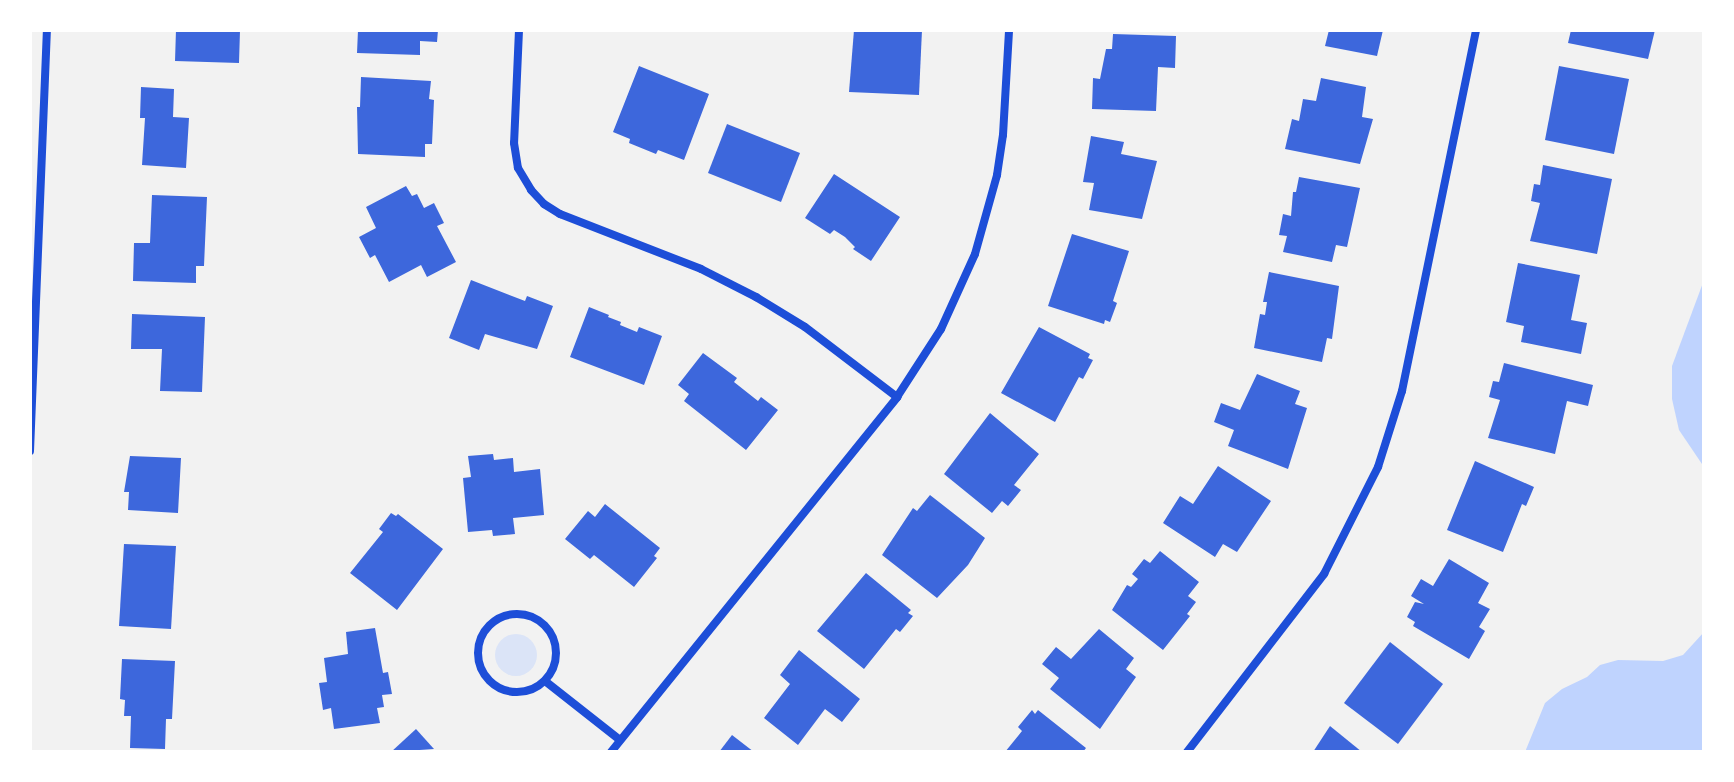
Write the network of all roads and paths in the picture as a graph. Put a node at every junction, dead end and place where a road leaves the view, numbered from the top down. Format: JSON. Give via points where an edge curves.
{"nodes":[{"id":1,"x":47,"y":30,"type":"edge"},
{"id":2,"x":519,"y":30,"type":"edge"},
{"id":3,"x":1009,"y":30,"type":"edge"},
{"id":4,"x":1476,"y":30,"type":"edge"},
{"id":5,"x":897,"y":397,"type":"junction"},
{"id":6,"x":30,"y":451,"type":"edge"},
{"id":7,"x":545,"y":681,"type":"junction"},
{"id":8,"x":620,"y":740,"type":"junction"},
{"id":9,"x":611,"y":752,"type":"edge"},
{"id":10,"x":1187,"y":752,"type":"edge"}],
"edges":[{"from":1,"to":6,"type":"street"},
{"from":2,"to":5,"type":"street","via":[[514,143],[518,168],[544,204],[756,297]]},
{"from":3,"to":5,"type":"street","via":[[1003,135],[988,215],[948,316]]},
{"from":4,"to":10,"type":"street","via":[[1402,391],[1378,467],[1317,585]]},
{"from":5,"to":8,"type":"street"},
{"from":7,"to":7,"type":"street","via":[[556,659],[545,625],[511,614],[489,625],[478,660],[489,681],[511,693]]},
{"from":7,"to":8,"type":"street"},
{"from":8,"to":9,"type":"street"}]}
